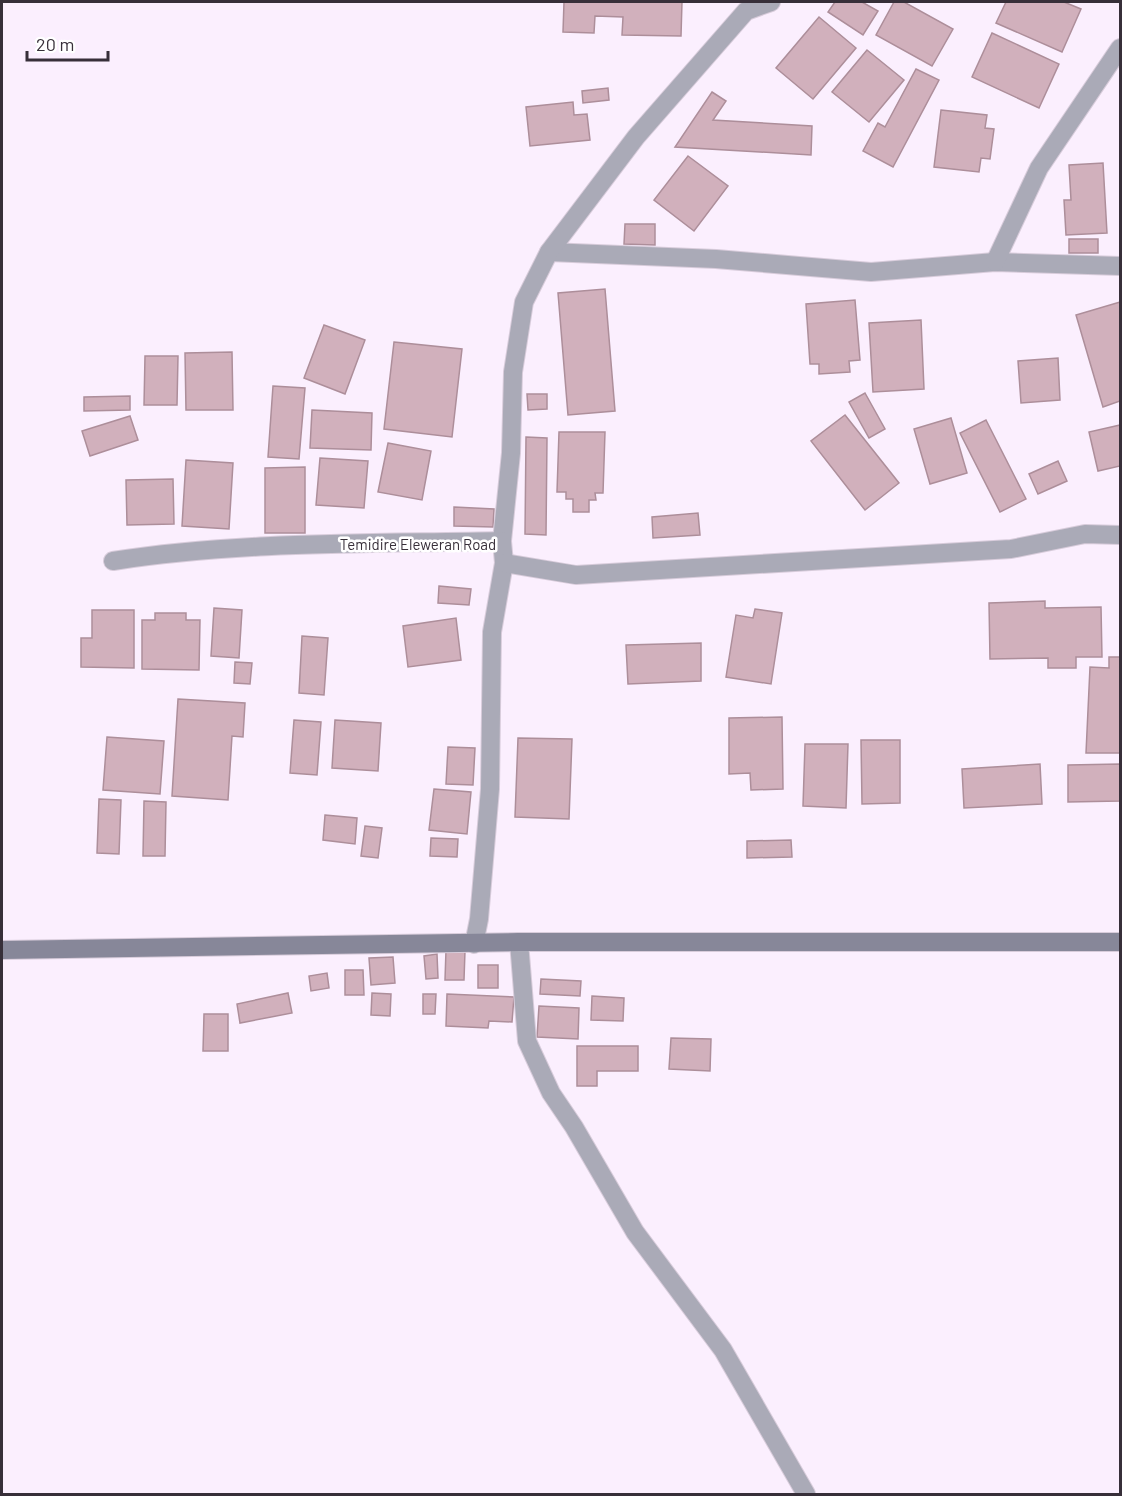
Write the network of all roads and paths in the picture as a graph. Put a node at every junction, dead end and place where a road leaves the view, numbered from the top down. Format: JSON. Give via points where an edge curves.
{"nodes":[{"id":1,"x":771,"y":2,"type":"edge"},
{"id":2,"x":746,"y":6,"type":"edge"},
{"id":3,"x":1120,"y":48,"type":"edge"},
{"id":4,"x":549,"y":252,"type":"junction"},
{"id":5,"x":995,"y":262,"type":"junction"},
{"id":6,"x":1120,"y":266,"type":"edge"},
{"id":7,"x":1120,"y":535,"type":"edge"},
{"id":8,"x":502,"y":542,"type":"junction"},
{"id":9,"x":113,"y":561,"type":"dead end"},
{"id":10,"x":504,"y":563,"type":"junction"},
{"id":11,"x":519,"y":942,"type":"junction"},
{"id":12,"x":1120,"y":942,"type":"edge"},
{"id":13,"x":474,"y":944,"type":"junction"},
{"id":14,"x":2,"y":950,"type":"edge"},
{"id":15,"x":806,"y":1494,"type":"edge"}],
"edges":[{"from":1,"to":2,"type":"street"},
{"from":2,"to":4,"type":"street","via":[[636,137]]},
{"from":3,"to":5,"type":"street","via":[[1039,168]]},
{"from":4,"to":5,"type":"street","via":[[716,259],[871,272]]},
{"from":4,"to":8,"type":"street","via":[[524,302],[513,372],[511,453]]},
{"from":5,"to":6,"type":"street"},
{"from":7,"to":10,"type":"street","via":[[1085,534],[1011,549],[576,575]]},
{"from":8,"to":9,"type":"street","name":"Temidire Eleweran Road","via":[[298,545],[200,550]]},
{"from":8,"to":10,"type":"street","name":"Temidire Eleweran Road"},
{"from":10,"to":13,"type":"street","name":"Temidire Eleweran Road","via":[[492,633],[490,789]]},
{"from":11,"to":12,"type":"main road"},
{"from":11,"to":13,"type":"main road"},
{"from":11,"to":15,"type":"street","via":[[527,1041],[551,1093],[635,1232],[723,1350]]},
{"from":13,"to":14,"type":"main road"}]}
